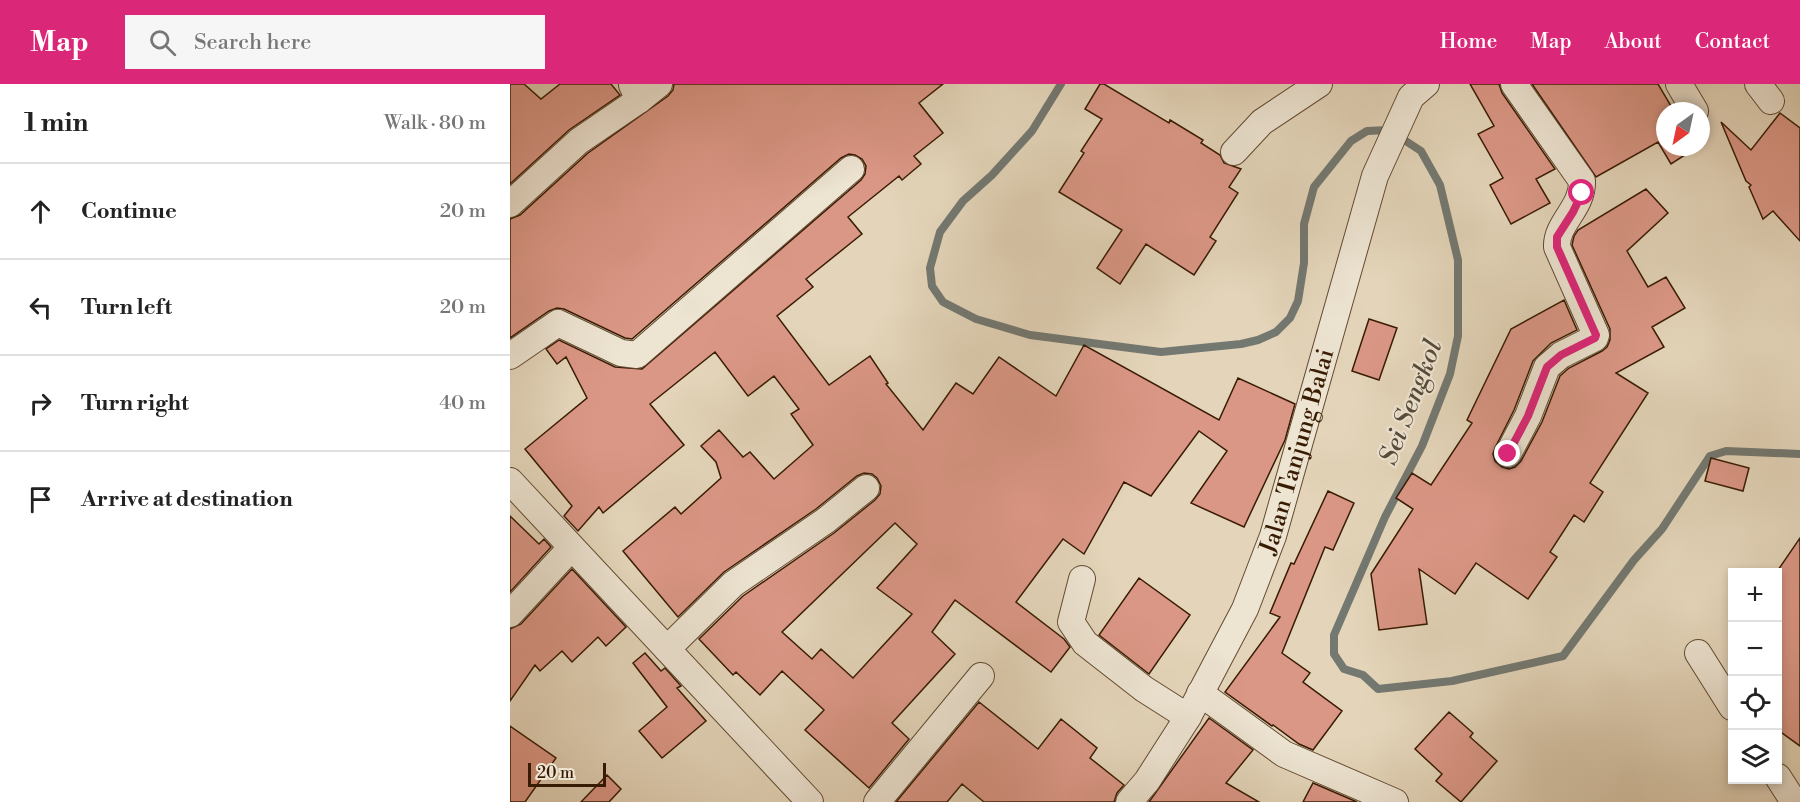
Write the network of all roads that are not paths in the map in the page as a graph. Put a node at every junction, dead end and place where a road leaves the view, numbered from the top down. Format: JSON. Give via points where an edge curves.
{"nodes":[{"id":1,"x":1319,"y":84,"type":"edge"},
{"id":2,"x":1514,"y":84,"type":"edge"},
{"id":3,"x":1678,"y":84,"type":"edge"},
{"id":4,"x":643,"y":89,"type":"edge"},
{"id":5,"x":1418,"y":91,"type":"edge"},
{"id":6,"x":1689,"y":102,"type":"edge"},
{"id":7,"x":1234,"y":152,"type":"dead end"},
{"id":8,"x":851,"y":169,"type":"dead end"},
{"id":9,"x":510,"y":204,"type":"edge"},
{"id":10,"x":510,"y":356,"type":"edge"},
{"id":11,"x":1508,"y":454,"type":"dead end"},
{"id":12,"x":510,"y":481,"type":"edge"},
{"id":13,"x":866,"y":489,"type":"dead end"},
{"id":14,"x":571,"y":548,"type":"junction"},
{"id":15,"x":1082,"y":579,"type":"dead end"},
{"id":16,"x":510,"y":614,"type":"edge"},
{"id":17,"x":667,"y":650,"type":"junction"},
{"id":18,"x":1698,"y":653,"type":"dead end"},
{"id":19,"x":981,"y":676,"type":"dead end"},
{"id":20,"x":1200,"y":693,"type":"junction"},
{"id":21,"x":1728,"y":701,"type":"edge"},
{"id":22,"x":1188,"y":717,"type":"junction"},
{"id":23,"x":1782,"y":783,"type":"edge"},
{"id":24,"x":810,"y":802,"type":"edge"},
{"id":25,"x":877,"y":802,"type":"edge"},
{"id":26,"x":1129,"y":802,"type":"edge"},
{"id":27,"x":1395,"y":802,"type":"edge"},
{"id":28,"x":1794,"y":802,"type":"edge"}],
"edges":[{"from":1,"to":7,"type":"street","via":[[1263,122]]},
{"from":2,"to":11,"type":"street","via":[[1582,181],[1582,193],[1557,237],[1557,247],[1596,335],[1547,367]]},
{"from":3,"to":6,"type":"street"},
{"from":4,"to":9,"type":"street"},
{"from":5,"to":20,"type":"street","name":"Jalan Tanjung Balai","via":[[1375,176],[1273,536],[1245,609]]},
{"from":8,"to":10,"type":"street","via":[[636,355],[621,353],[558,323]]},
{"from":12,"to":14,"type":"street"},
{"from":13,"to":17,"type":"street","via":[[733,584]]},
{"from":14,"to":16,"type":"street"},
{"from":14,"to":17,"type":"street"},
{"from":15,"to":22,"type":"street","via":[[1071,622],[1085,643]]},
{"from":17,"to":24,"type":"street"},
{"from":18,"to":21,"type":"street"},
{"from":19,"to":25,"type":"street"},
{"from":20,"to":22,"type":"street","name":"Jalan Tanjung Balai"},
{"from":20,"to":27,"type":"street","via":[[1284,754]]},
{"from":22,"to":26,"type":"street","name":"Jalan Tanjung Balai"},
{"from":23,"to":28,"type":"street"}]}
